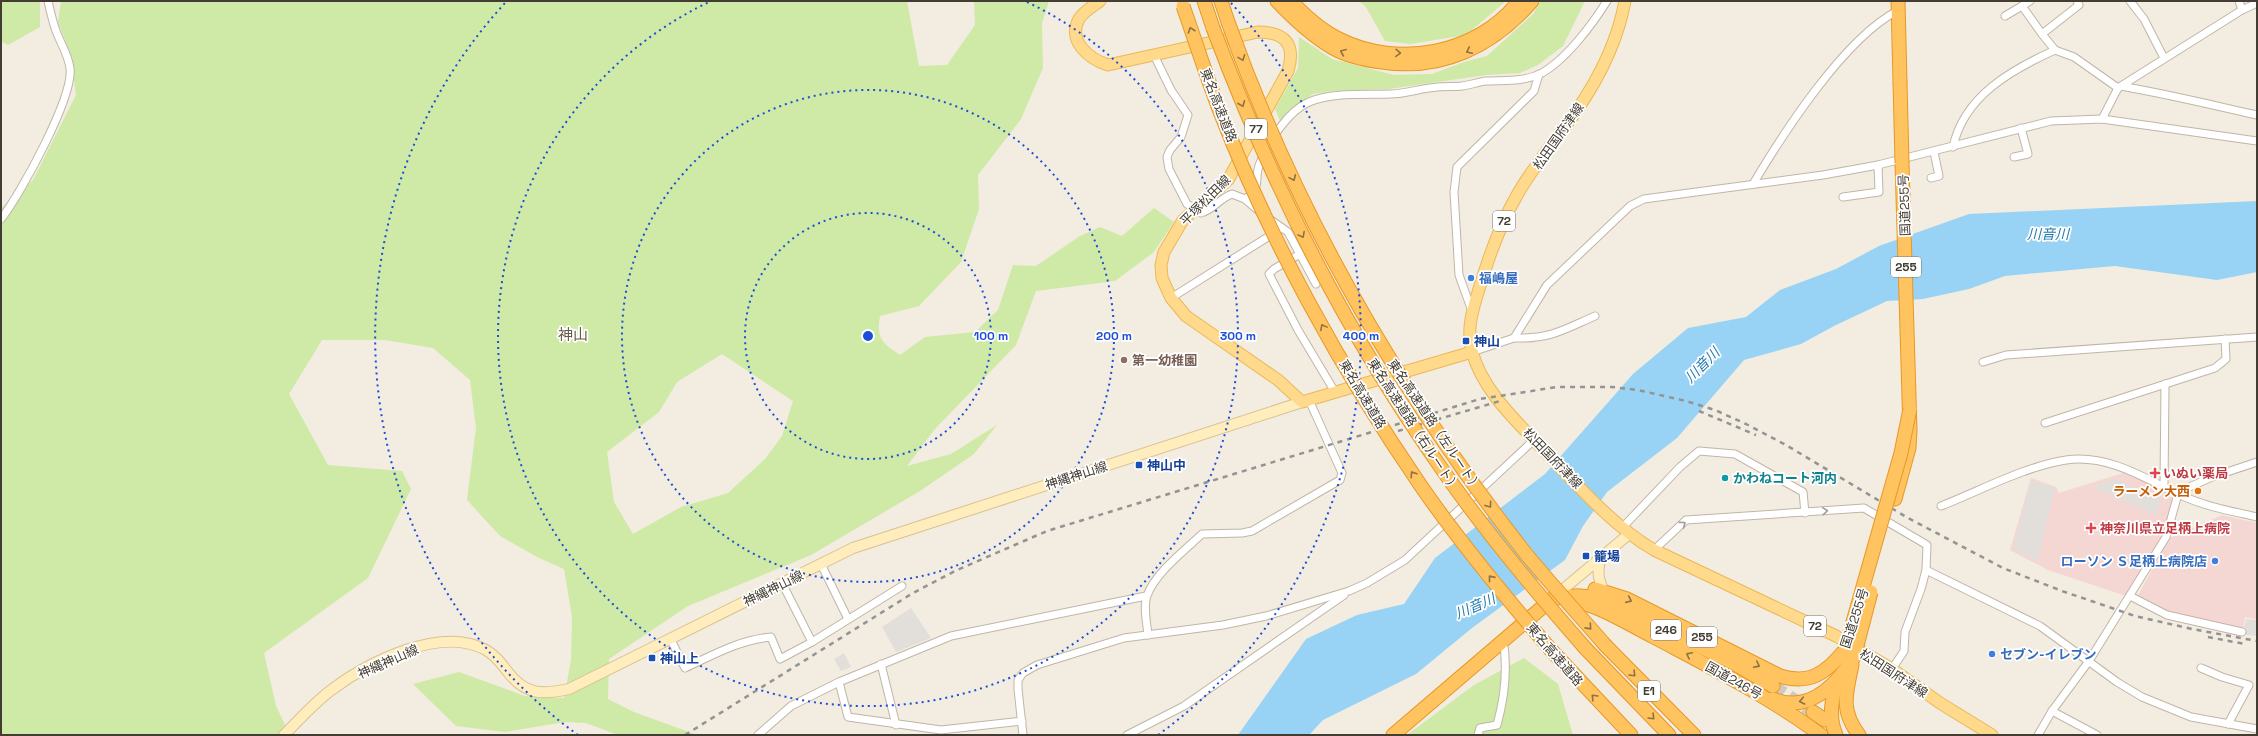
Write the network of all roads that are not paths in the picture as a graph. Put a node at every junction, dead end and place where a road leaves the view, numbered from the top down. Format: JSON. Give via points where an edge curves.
{"nodes":[{"id":1,"x":48,"y":1,"type":"edge"},
{"id":2,"x":1100,"y":1,"type":"edge"},
{"id":3,"x":1204,"y":1,"type":"edge"},
{"id":4,"x":1221,"y":1,"type":"edge"},
{"id":5,"x":1277,"y":1,"type":"edge"},
{"id":6,"x":1291,"y":1,"type":"edge"},
{"id":7,"x":1519,"y":1,"type":"edge"},
{"id":8,"x":1532,"y":1,"type":"edge"},
{"id":9,"x":1607,"y":1,"type":"edge"},
{"id":10,"x":1625,"y":1,"type":"edge"},
{"id":11,"x":2030,"y":1,"type":"edge"},
{"id":12,"x":2077,"y":1,"type":"edge"},
{"id":13,"x":2130,"y":1,"type":"edge"},
{"id":14,"x":2239,"y":1,"type":"edge"},
{"id":15,"x":1182,"y":3,"type":"edge"},
{"id":16,"x":2257,"y":3,"type":"edge"},
{"id":17,"x":1898,"y":6,"type":"edge"},
{"id":18,"x":2022,"y":6,"type":"junction"},
{"id":19,"x":2242,"y":10,"type":"junction"},
{"id":20,"x":2005,"y":16,"type":"dead end"},
{"id":21,"x":2042,"y":34,"type":"junction"},
{"id":22,"x":2055,"y":50,"type":"junction"},
{"id":23,"x":1154,"y":55,"type":"junction"},
{"id":24,"x":2164,"y":58,"type":"junction"},
{"id":25,"x":1539,"y":74,"type":"junction"},
{"id":26,"x":2119,"y":87,"type":"junction"},
{"id":27,"x":2257,"y":115,"type":"edge"},
{"id":28,"x":2102,"y":119,"type":"junction"},
{"id":29,"x":2021,"y":128,"type":"junction"},
{"id":30,"x":2257,"y":140,"type":"edge"},
{"id":31,"x":1953,"y":146,"type":"junction"},
{"id":32,"x":1934,"y":152,"type":"junction"},
{"id":33,"x":2014,"y":157,"type":"dead end"},
{"id":34,"x":1878,"y":164,"type":"junction"},
{"id":35,"x":1932,"y":178,"type":"dead end"},
{"id":36,"x":1753,"y":184,"type":"junction"},
{"id":37,"x":1843,"y":197,"type":"dead end"},
{"id":38,"x":1245,"y":199,"type":"junction"},
{"id":39,"x":1194,"y":209,"type":"junction"},
{"id":40,"x":1,"y":219,"type":"edge"},
{"id":41,"x":1282,"y":228,"type":"junction"},
{"id":42,"x":1300,"y":254,"type":"junction"},
{"id":43,"x":1316,"y":284,"type":"dead end"},
{"id":44,"x":1172,"y":298,"type":"junction"},
{"id":45,"x":1472,"y":311,"type":"junction"},
{"id":46,"x":1595,"y":316,"type":"dead end"},
{"id":47,"x":2257,"y":336,"type":"edge"},
{"id":48,"x":1514,"y":338,"type":"junction"},
{"id":49,"x":2225,"y":339,"type":"junction"},
{"id":50,"x":1472,"y":352,"type":"junction"},
{"id":51,"x":1983,"y":362,"type":"dead end"},
{"id":52,"x":2165,"y":384,"type":"junction"},
{"id":53,"x":1335,"y":392,"type":"junction"},
{"id":54,"x":1306,"y":401,"type":"junction"},
{"id":55,"x":2045,"y":423,"type":"dead end"},
{"id":56,"x":1537,"y":443,"type":"junction"},
{"id":57,"x":2257,"y":462,"type":"edge"},
{"id":58,"x":2164,"y":486,"type":"junction"},
{"id":59,"x":2178,"y":494,"type":"junction"},
{"id":60,"x":1941,"y":506,"type":"dead end"},
{"id":61,"x":1805,"y":513,"type":"junction"},
{"id":62,"x":2257,"y":517,"type":"edge"},
{"id":63,"x":1622,"y":527,"type":"junction"},
{"id":64,"x":1654,"y":550,"type":"junction"},
{"id":65,"x":1601,"y":557,"type":"junction"},
{"id":66,"x":821,"y":564,"type":"junction"},
{"id":67,"x":1926,"y":570,"type":"junction"},
{"id":68,"x":782,"y":583,"type":"junction"},
{"id":69,"x":902,"y":586,"type":"dead end"},
{"id":70,"x":1349,"y":591,"type":"junction"},
{"id":71,"x":1146,"y":596,"type":"junction"},
{"id":72,"x":1605,"y":596,"type":"junction"},
{"id":73,"x":2130,"y":596,"type":"junction"},
{"id":74,"x":1552,"y":599,"type":"junction"},
{"id":75,"x":848,"y":619,"type":"junction"},
{"id":76,"x":2242,"y":632,"type":"dead end"},
{"id":77,"x":1148,"y":635,"type":"junction"},
{"id":78,"x":670,"y":638,"type":"junction"},
{"id":79,"x":1503,"y":639,"type":"junction"},
{"id":80,"x":812,"y":642,"type":"junction"},
{"id":81,"x":1849,"y":653,"type":"junction"},
{"id":82,"x":2089,"y":661,"type":"junction"},
{"id":83,"x":881,"y":664,"type":"junction"},
{"id":84,"x":2201,"y":668,"type":"dead end"},
{"id":85,"x":1892,"y":669,"type":"junction"},
{"id":86,"x":838,"y":682,"type":"junction"},
{"id":87,"x":1836,"y":683,"type":"junction"},
{"id":88,"x":1772,"y":686,"type":"tunnel mouth"},
{"id":89,"x":1760,"y":693,"type":"junction"},
{"id":90,"x":2052,"y":711,"type":"junction"},
{"id":91,"x":1813,"y":712,"type":"tunnel mouth"},
{"id":92,"x":1825,"y":720,"type":"dead end"},
{"id":93,"x":1022,"y":721,"type":"junction"},
{"id":94,"x":2228,"y":724,"type":"junction"},
{"id":95,"x":896,"y":725,"type":"junction"},
{"id":96,"x":2257,"y":729,"type":"edge"},
{"id":97,"x":284,"y":735,"type":"edge"},
{"id":98,"x":758,"y":735,"type":"edge"},
{"id":99,"x":1024,"y":735,"type":"edge"},
{"id":100,"x":1127,"y":735,"type":"edge"},
{"id":101,"x":1393,"y":735,"type":"edge"},
{"id":102,"x":1478,"y":735,"type":"edge"},
{"id":103,"x":1631,"y":735,"type":"edge"},
{"id":104,"x":1669,"y":735,"type":"edge"},
{"id":105,"x":1694,"y":735,"type":"edge"},
{"id":106,"x":1821,"y":735,"type":"edge"},
{"id":107,"x":1836,"y":735,"type":"edge"},
{"id":108,"x":1859,"y":735,"type":"edge"},
{"id":109,"x":1992,"y":735,"type":"edge"},
{"id":110,"x":2038,"y":735,"type":"edge"},
{"id":111,"x":2097,"y":735,"type":"edge"}],
"edges":[{"from":1,"to":40,"type":"street","via":[[54,28],[70,68],[68,86],[41,151]]},
{"from":2,"to":23,"type":"main road","name":"平塚松田線","number":"77","via":[[1080,18],[1076,26],[1079,45],[1086,55],[1094,61],[1108,65]]},
{"from":3,"to":104,"type":"highway","name":"東名高速道路（右ルート）","number":"E1","one_way":true,"bridge":true,"via":[[1260,148],[1287,206],[1355,334],[1398,404],[1453,485],[1508,558],[1586,649]]},
{"from":4,"to":105,"type":"highway","name":"東名高速道路（左ルート）","number":"E1","one_way":true,"bridge":true,"via":[[1253,87],[1297,188],[1370,325],[1412,394],[1461,466],[1528,555],[1606,646]]},
{"from":8,"to":5,"type":"highway","one_way":true,"via":[[1505,29],[1486,43],[1460,55],[1419,64],[1371,61],[1333,48],[1302,27]]},
{"from":6,"to":7,"type":"highway","one_way":true,"via":[[1307,18],[1338,38],[1368,49],[1395,54],[1440,51],[1462,44],[1499,22]]},
{"from":9,"to":25,"type":"street","via":[[1575,43],[1552,66]]},
{"from":10,"to":45,"type":"main road","name":"松田国府津線","number":"72","via":[[1622,19],[1609,51],[1578,109],[1516,197],[1489,256]]},
{"from":11,"to":18,"type":"street"},
{"from":12,"to":21,"type":"street","via":[[2078,5]]},
{"from":13,"to":24,"type":"street","via":[[2144,19]]},
{"from":14,"to":19,"type":"street"},
{"from":103,"to":15,"type":"highway","name":"東名高速道路","one_way":true,"bridge":true,"via":[[1552,651],[1467,548],[1375,416],[1298,279],[1242,164],[1219,109]]},
{"from":16,"to":19,"type":"street"},
{"from":17,"to":36,"type":"street","via":[[1845,56],[1802,108]]},
{"from":17,"to":81,"type":"highway","name":"国道255号","number":"255","bridge":true,"via":[[1910,409]]},
{"from":18,"to":20,"type":"street"},
{"from":18,"to":21,"type":"street"},
{"from":19,"to":24,"type":"street"},
{"from":21,"to":22,"type":"street"},
{"from":22,"to":26,"type":"street","via":[[2074,57]]},
{"from":22,"to":31,"type":"street","via":[[2018,67],[1972,105],[1961,120]]},
{"from":23,"to":39,"type":"street","via":[[1171,90],[1188,115],[1182,137],[1167,157],[1169,169],[1188,204]]},
{"from":23,"to":39,"type":"main road","name":"平塚松田線","number":"77","via":[[1258,32],[1272,32],[1289,45],[1292,57],[1288,71],[1228,180]]},
{"from":24,"to":26,"type":"street"},
{"from":25,"to":38,"type":"street","via":[[1521,80],[1425,88],[1400,94],[1330,97],[1310,102],[1299,107],[1287,119],[1260,162],[1258,186]]},
{"from":25,"to":45,"type":"street","via":[[1534,91],[1458,167],[1454,192],[1458,275]]},
{"from":26,"to":27,"type":"street","via":[[2174,95]]},
{"from":26,"to":28,"type":"street"},
{"from":28,"to":29,"type":"street","via":[[2051,121]]},
{"from":28,"to":30,"type":"street"},
{"from":29,"to":31,"type":"street"},
{"from":29,"to":33,"type":"street","via":[[2028,154]]},
{"from":31,"to":32,"type":"street"},
{"from":32,"to":34,"type":"street"},
{"from":32,"to":35,"type":"street","via":[[1939,176]]},
{"from":34,"to":36,"type":"street"},
{"from":34,"to":37,"type":"street","via":[[1879,192]]},
{"from":36,"to":48,"type":"street","via":[[1650,197],[1630,206],[1547,285]]},
{"from":38,"to":39,"type":"street","via":[[1232,194],[1224,197],[1208,211],[1200,213]]},
{"from":38,"to":41,"type":"street"},
{"from":39,"to":44,"type":"main road","name":"平塚松田線","number":"77","via":[[1183,220],[1164,252],[1162,278]]},
{"from":41,"to":42,"type":"street","via":[[1288,232]]},
{"from":41,"to":44,"type":"street"},
{"from":42,"to":43,"type":"street"},
{"from":42,"to":53,"type":"street","via":[[1269,274],[1298,330]]},
{"from":44,"to":54,"type":"main road","name":"平塚松田線","number":"77","via":[[1192,320]]},
{"from":45,"to":50,"type":"main road","name":"松田国府津線","number":"72"},
{"from":46,"to":48,"type":"street","via":[[1549,337]]},
{"from":47,"to":49,"type":"street"},
{"from":48,"to":50,"type":"street"},
{"from":49,"to":51,"type":"street","via":[[2006,355]]},
{"from":49,"to":52,"type":"street","via":[[2226,359],[2222,363],[2215,368]]},
{"from":50,"to":53,"type":"main road"},
{"from":50,"to":56,"type":"main road","name":"松田国府津線","number":"72","via":[[1499,401]]},
{"from":52,"to":55,"type":"street"},
{"from":52,"to":58,"type":"street"},
{"from":53,"to":54,"type":"main road"},
{"from":54,"to":66,"type":"main road","name":"神縄神山線","via":[[853,548]]},
{"from":54,"to":71,"type":"street","via":[[1342,473],[1340,480],[1252,531],[1202,534],[1170,564]]},
{"from":56,"to":63,"type":"main road","name":"松田国府津線","number":"72"},
{"from":56,"to":70,"type":"street","via":[[1405,560]]},
{"from":57,"to":59,"type":"street","via":[[2212,477]]},
{"from":58,"to":59,"type":"street"},
{"from":58,"to":60,"type":"street","via":[[2108,462],[2068,460],[2035,467]]},
{"from":59,"to":62,"type":"street","via":[[2222,509]]},
{"from":59,"to":73,"type":"street","via":[[2166,536]]},
{"from":61,"to":63,"type":"street","via":[[1804,492],[1735,454],[1699,451]]},
{"from":64,"to":61,"type":"street","one_way":true,"via":[[1686,520]]},
{"from":61,"to":67,"type":"street","one_way":true,"via":[[1864,508],[1927,545]]},
{"from":63,"to":64,"type":"main road","name":"松田国府津線","number":"72"},
{"from":63,"to":65,"type":"main road"},
{"from":64,"to":85,"type":"main road","name":"松田国府津線","number":"72","via":[[1829,633]]},
{"from":65,"to":72,"type":"main road","via":[[1597,568]]},
{"from":65,"to":74,"type":"main road"},
{"from":66,"to":68,"type":"main road","name":"神縄神山線"},
{"from":66,"to":75,"type":"street"},
{"from":67,"to":82,"type":"street","via":[[2040,626]]},
{"from":67,"to":85,"type":"street","via":[[1917,605],[1905,632],[1904,651]]},
{"from":68,"to":78,"type":"main road","name":"神縄神山線"},
{"from":68,"to":80,"type":"street"},
{"from":69,"to":75,"type":"street"},
{"from":70,"to":77,"type":"street","via":[[1259,618]]},
{"from":70,"to":100,"type":"street","via":[[1184,706]]},
{"from":71,"to":77,"type":"street"},
{"from":71,"to":83,"type":"street","via":[[951,636]]},
{"from":72,"to":74,"type":"highway","name":"国道246号","number":"246","via":[[1576,594]]},
{"from":72,"to":81,"type":"highway","name":"国道255号","number":"255","one_way":true,"via":[[1627,599],[1791,680],[1821,674]]},
{"from":72,"to":88,"type":"highway","name":"国道246号","number":"246"},
{"from":73,"to":76,"type":"street","via":[[2167,615]]},
{"from":73,"to":82,"type":"street"},
{"from":74,"to":79,"type":"highway","name":"国道246号","number":"246"},
{"from":89,"to":74,"type":"highway","name":"国道246号","number":"246","one_way":true,"via":[[1616,617],[1573,601]]},
{"from":75,"to":80,"type":"street"},
{"from":77,"to":93,"type":"street","via":[[1124,638],[1037,665],[1023,673],[1018,680]]},
{"from":78,"to":80,"type":"street","via":[[685,668],[730,646],[753,639],[771,637],[780,658]]},
{"from":78,"to":97,"type":"main road","name":"神縄神山線","via":[[569,689],[539,693],[523,688],[499,660],[483,648],[457,641],[434,642],[403,652],[346,680],[315,704]]},
{"from":79,"to":101,"type":"highway","name":"国道246号","number":"246"},
{"from":79,"to":102,"type":"street","via":[[1507,662],[1500,714],[1497,725],[1480,728]]},
{"from":81,"to":87,"type":"highway","number":"255"},
{"from":81,"to":108,"type":"highway","number":"255","via":[[1846,709],[1851,724]]},
{"from":82,"to":90,"type":"street"},
{"from":82,"to":94,"type":"street","via":[[2117,682],[2167,708],[2191,717]]},
{"from":83,"to":86,"type":"street"},
{"from":83,"to":95,"type":"street"},
{"from":84,"to":94,"type":"street","via":[[2249,685]]},
{"from":85,"to":109,"type":"main road","name":"松田国府津線","number":"72"},
{"from":86,"to":95,"type":"street","via":[[848,717]]},
{"from":86,"to":98,"type":"street","via":[[791,706]]},
{"from":87,"to":89,"type":"highway","one_way":true,"via":[[1804,701],[1778,701]]},
{"from":87,"to":107,"type":"highway","number":"255","via":[[1832,703],[1832,725]]},
{"from":89,"to":106,"type":"highway","name":"国道246号","number":"246"},
{"from":90,"to":110,"type":"street"},
{"from":90,"to":111,"type":"street"},
{"from":91,"to":92,"type":"highway"},
{"from":93,"to":95,"type":"street","via":[[941,730]]},
{"from":93,"to":99,"type":"street"},
{"from":94,"to":96,"type":"street"}]}
